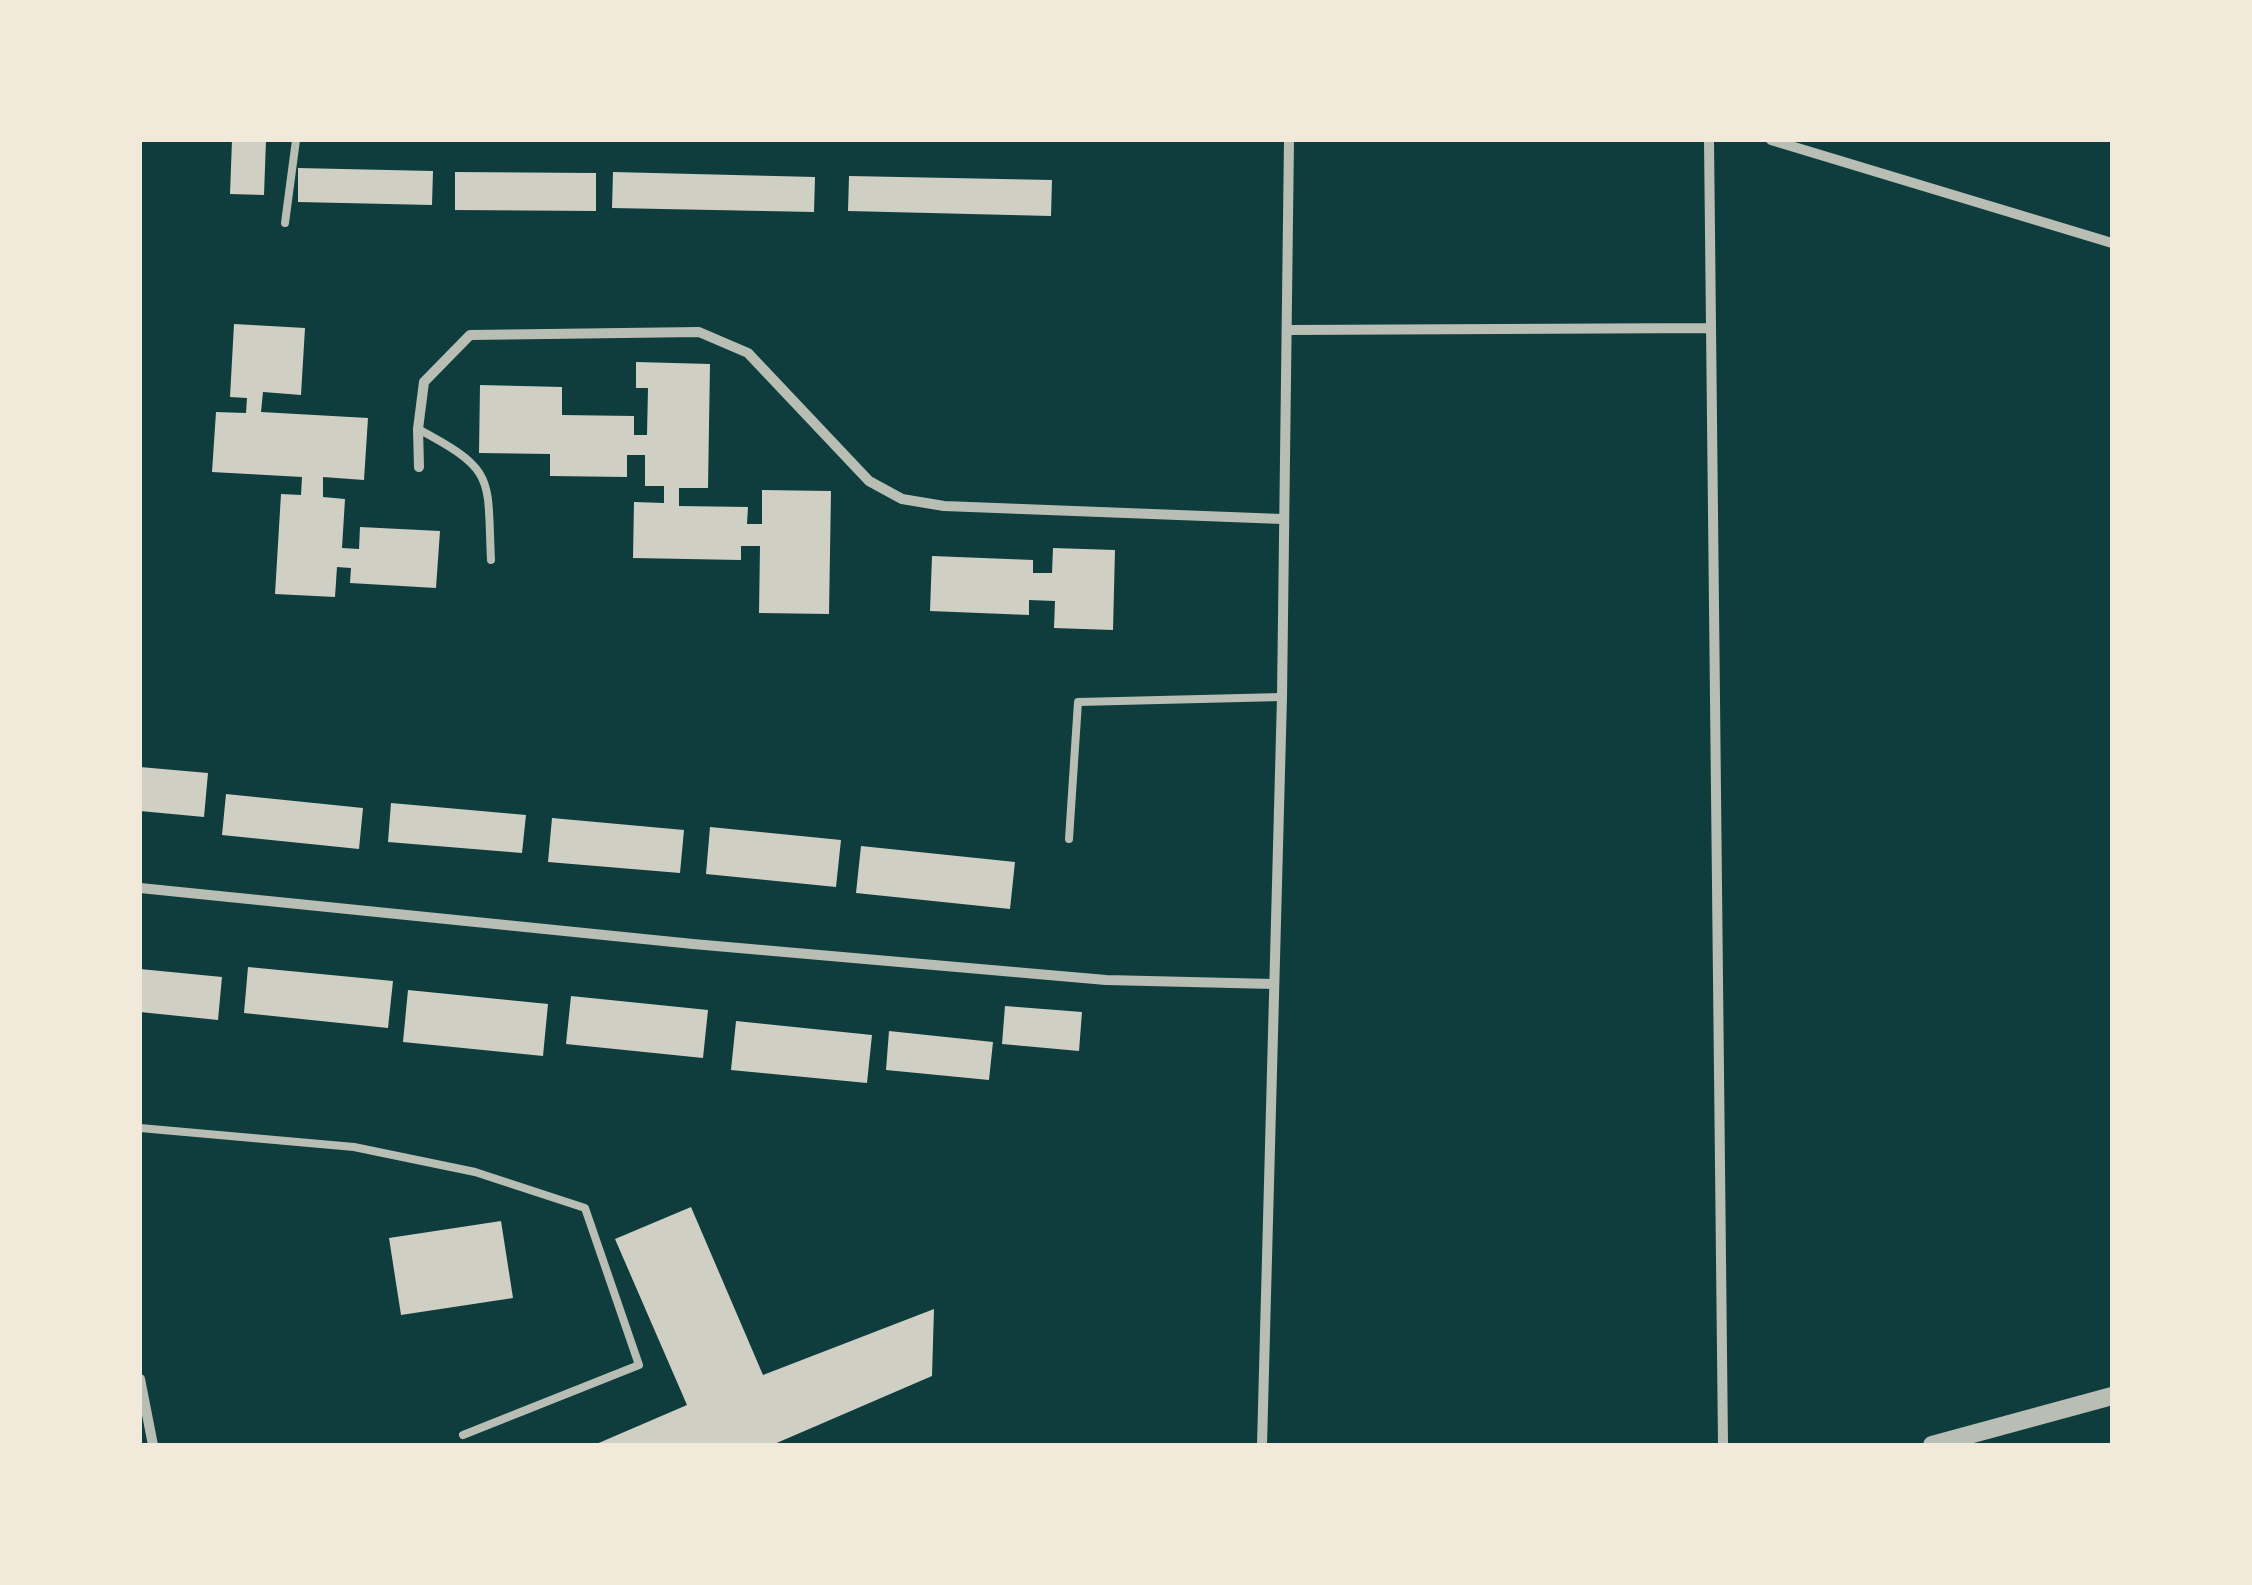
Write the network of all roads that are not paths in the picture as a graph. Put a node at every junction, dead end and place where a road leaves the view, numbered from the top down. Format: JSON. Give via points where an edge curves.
{"nodes":[{"id":1,"x":296,"y":140,"type":"edge"},
{"id":2,"x":1289,"y":140,"type":"edge"},
{"id":3,"x":1710,"y":140,"type":"edge"},
{"id":4,"x":1771,"y":140,"type":"edge"},
{"id":5,"x":285,"y":223,"type":"dead end"},
{"id":6,"x":2112,"y":242,"type":"edge"},
{"id":7,"x":1711,"y":328,"type":"junction"},
{"id":8,"x":1288,"y":330,"type":"junction"},
{"id":9,"x":418,"y":429,"type":"junction"},
{"id":10,"x":419,"y":467,"type":"dead end"},
{"id":11,"x":1282,"y":520,"type":"junction"},
{"id":12,"x":491,"y":560,"type":"dead end"},
{"id":13,"x":1282,"y":697,"type":"junction"},
{"id":14,"x":1069,"y":839,"type":"dead end"},
{"id":15,"x":140,"y":888,"type":"edge"},
{"id":16,"x":1274,"y":984,"type":"junction"},
{"id":17,"x":140,"y":1128,"type":"edge"},
{"id":18,"x":140,"y":1379,"type":"edge"},
{"id":19,"x":2112,"y":1396,"type":"edge"},
{"id":20,"x":464,"y":1435,"type":"dead end"},
{"id":21,"x":153,"y":1445,"type":"edge"},
{"id":22,"x":1262,"y":1445,"type":"edge"},
{"id":23,"x":1723,"y":1445,"type":"edge"},
{"id":24,"x":1932,"y":1445,"type":"edge"}],
"edges":[{"from":1,"to":5,"type":"lane"},
{"from":2,"to":8,"type":"street"},
{"from":3,"to":7,"type":"street"},
{"from":4,"to":6,"type":"street"},
{"from":7,"to":8,"type":"street"},
{"from":7,"to":23,"type":"street"},
{"from":8,"to":11,"type":"street"},
{"from":9,"to":10,"type":"street"},
{"from":9,"to":11,"type":"street","via":[[424,382],[470,335],[699,332],[748,353],[869,481],[902,499]]},
{"from":9,"to":12,"type":"lane","via":[[464,455],[482,474]]},
{"from":11,"to":13,"type":"street"},
{"from":13,"to":14,"type":"lane","via":[[1078,702]]},
{"from":13,"to":16,"type":"street"},
{"from":15,"to":16,"type":"street","via":[[1106,980]]},
{"from":16,"to":22,"type":"street"},
{"from":17,"to":20,"type":"lane","via":[[354,1147],[475,1172],[586,1208],[639,1365]]},
{"from":18,"to":21,"type":"street"},
{"from":19,"to":24,"type":"street"}]}
